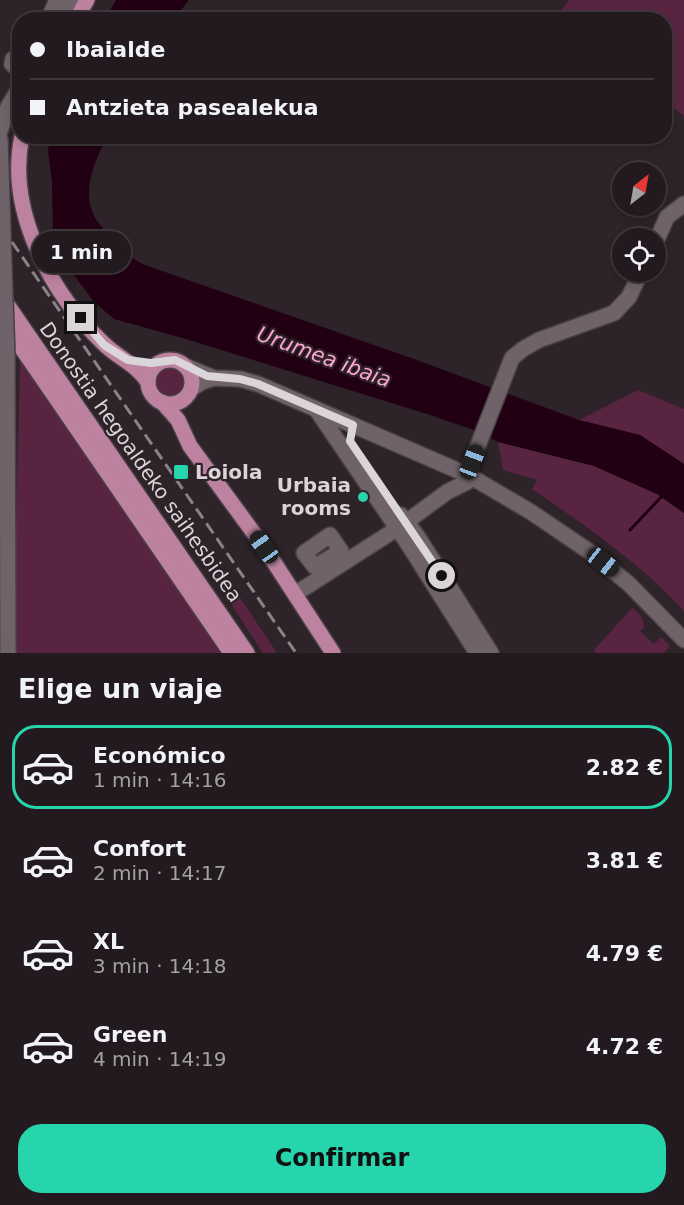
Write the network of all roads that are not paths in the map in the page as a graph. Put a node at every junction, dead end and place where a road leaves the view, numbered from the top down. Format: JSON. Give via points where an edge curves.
{"nodes":[{"id":1,"x":12,"y":100,"type":"edge"},
{"id":2,"x":0,"y":131,"type":"edge"},
{"id":3,"x":0,"y":139,"type":"edge"},
{"id":4,"x":21,"y":144,"type":"edge"},
{"id":5,"x":684,"y":204,"type":"edge"},
{"id":6,"x":663,"y":228,"type":"edge"},
{"id":7,"x":636,"y":282,"type":"edge"},
{"id":8,"x":0,"y":295,"type":"edge"},
{"id":9,"x":0,"y":316,"type":"edge"},
{"id":10,"x":128,"y":360,"type":"junction"},
{"id":11,"x":158,"y":363,"type":"junction"},
{"id":12,"x":185,"y":366,"type":"junction"},
{"id":13,"x":214,"y":378,"type":"junction"},
{"id":14,"x":148,"y":382,"type":"junction"},
{"id":15,"x":189,"y":393,"type":"junction"},
{"id":16,"x":162,"y":402,"type":"junction"},
{"id":17,"x":316,"y":409,"type":"junction"},
{"id":18,"x":353,"y":425,"type":"junction"},
{"id":19,"x":182,"y":427,"type":"junction"},
{"id":20,"x":444,"y":464,"type":"junction"},
{"id":21,"x":470,"y":469,"type":"junction"},
{"id":22,"x":447,"y":492,"type":"junction"},
{"id":23,"x":402,"y":525,"type":"junction"},
{"id":24,"x":295,"y":594,"type":"junction"},
{"id":25,"x":4,"y":621,"type":"edge"},
{"id":26,"x":684,"y":640,"type":"edge"},
{"id":27,"x":8,"y":653,"type":"edge"},
{"id":28,"x":231,"y":653,"type":"edge"},
{"id":29,"x":247,"y":653,"type":"edge"},
{"id":30,"x":333,"y":653,"type":"edge"},
{"id":31,"x":477,"y":653,"type":"edge"},
{"id":32,"x":491,"y":653,"type":"edge"}],
"edges":[{"from":1,"to":2,"type":"street"},
{"from":3,"to":25,"type":"street","bridge":true,"via":[[7,356]]},
{"from":4,"to":10,"type":"main road","via":[[22,196],[34,243],[81,318],[104,345]]},
{"from":5,"to":6,"type":"street","via":[[668,217]]},
{"from":7,"to":21,"type":"street","via":[[614,313],[539,340],[513,358]]},
{"from":8,"to":29,"type":"main road","name":"Donostia hegoaldeko saihesbidea"},
{"from":9,"to":28,"type":"main road","name":"Donostia hegoaldeko saihesbidea"},
{"from":10,"to":11,"type":"main road"},
{"from":10,"to":14,"type":"main road"},
{"from":11,"to":12,"type":"main road","via":[[175,360]]},
{"from":11,"to":14,"type":"main road"},
{"from":12,"to":13,"type":"street"},
{"from":12,"to":15,"type":"main road","via":[[191,374]]},
{"from":13,"to":15,"type":"street"},
{"from":13,"to":17,"type":"street","via":[[252,382]]},
{"from":14,"to":16,"type":"main road","via":[[151,392]]},
{"from":15,"to":16,"type":"main road","via":[[178,403]]},
{"from":15,"to":19,"type":"main road"},
{"from":16,"to":19,"type":"main road"},
{"from":17,"to":18,"type":"street"},
{"from":17,"to":23,"type":"street"},
{"from":18,"to":20,"type":"street"},
{"from":18,"to":23,"type":"street","via":[[350,441]]},
{"from":19,"to":24,"type":"main road","via":[[190,446]]},
{"from":20,"to":21,"type":"street"},
{"from":20,"to":22,"type":"street","via":[[450,473]]},
{"from":21,"to":22,"type":"street","via":[[467,482]]},
{"from":21,"to":26,"type":"street","via":[[590,552],[629,584]]},
{"from":22,"to":23,"type":"street"},
{"from":23,"to":24,"type":"street"},
{"from":23,"to":31,"type":"street"},
{"from":23,"to":32,"type":"street"},
{"from":24,"to":30,"type":"main road"},
{"from":25,"to":27,"type":"street"}]}
